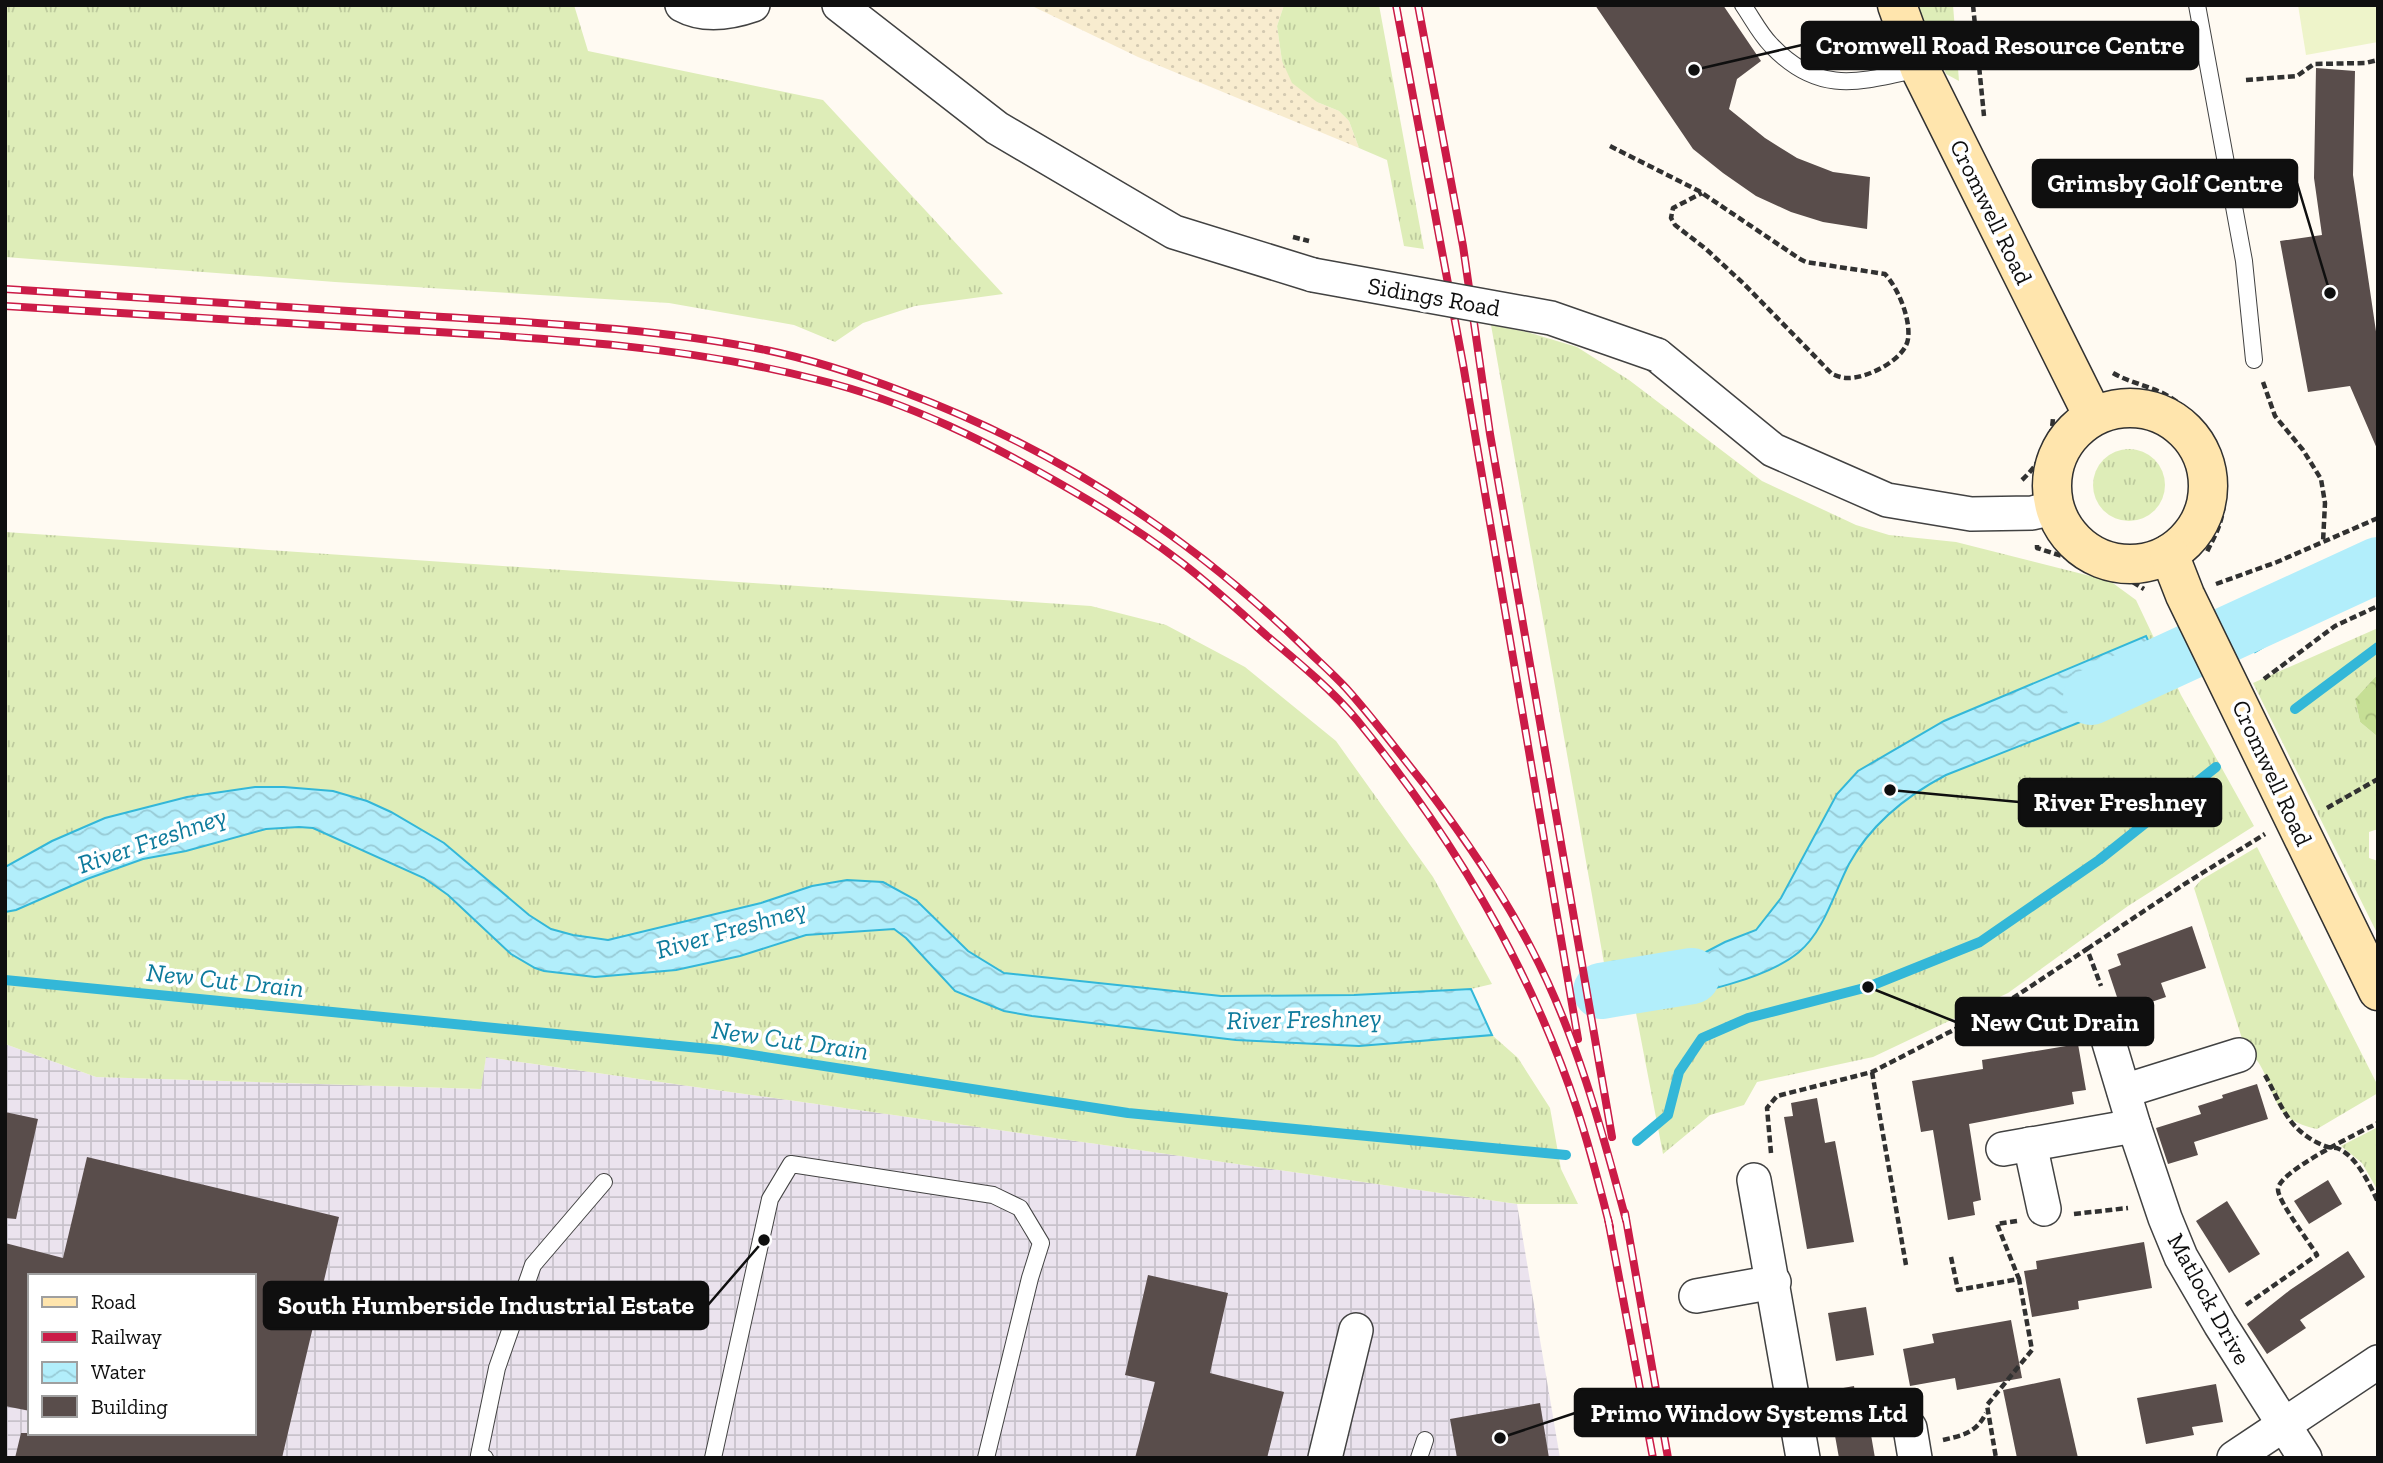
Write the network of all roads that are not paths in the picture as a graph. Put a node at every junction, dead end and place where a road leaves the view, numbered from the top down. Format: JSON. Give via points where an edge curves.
{"nodes":[{"id":1,"x":682,"y":5,"type":"edge"},
{"id":2,"x":752,"y":5,"type":"edge"},
{"id":3,"x":839,"y":5,"type":"edge"},
{"id":4,"x":1743,"y":5,"type":"edge"},
{"id":5,"x":1897,"y":5,"type":"edge"},
{"id":6,"x":2197,"y":5,"type":"edge"},
{"id":7,"x":1920,"y":69,"type":"junction"},
{"id":8,"x":2255,"y":360,"type":"road end"},
{"id":9,"x":2093,"y":416,"type":"junction"},
{"id":10,"x":2054,"y":508,"type":"junction"},
{"id":11,"x":2187,"y":555,"type":"junction"},
{"id":12,"x":2378,"y":991,"type":"edge"},
{"id":13,"x":2095,"y":1004,"type":"road end"},
{"id":14,"x":2239,"y":1055,"type":"road end"},
{"id":15,"x":2124,"y":1091,"type":"junction"},
{"id":16,"x":2134,"y":1126,"type":"junction"},
{"id":17,"x":1754,"y":1180,"type":"road end"},
{"id":18,"x":604,"y":1182,"type":"dead end"},
{"id":19,"x":2044,"y":1209,"type":"dead end"},
{"id":20,"x":1774,"y":1282,"type":"junction"},
{"id":21,"x":1696,"y":1296,"type":"dead end"},
{"id":22,"x":1356,"y":1330,"type":"dead end"},
{"id":23,"x":2378,"y":1362,"type":"edge"},
{"id":24,"x":2284,"y":1425,"type":"junction"},
{"id":25,"x":1425,"y":1440,"type":"dead end"},
{"id":26,"x":485,"y":1458,"type":"edge"},
{"id":27,"x":713,"y":1458,"type":"edge"},
{"id":28,"x":986,"y":1458,"type":"edge"},
{"id":29,"x":1325,"y":1458,"type":"edge"},
{"id":30,"x":1419,"y":1458,"type":"edge"},
{"id":31,"x":1803,"y":1458,"type":"edge"},
{"id":32,"x":2234,"y":1458,"type":"edge"},
{"id":33,"x":2305,"y":1458,"type":"edge"}],
"edges":[{"from":1,"to":2,"type":"street","via":[[727,13]]},
{"from":3,"to":10,"type":"street","name":"Sidings Road","bridge":true,"via":[[997,128],[1174,232],[1313,275],[1551,318],[1657,355],[1773,450],[1887,500],[1971,514]]},
{"from":4,"to":7,"type":"lane","via":[[1770,44],[1797,68],[1827,81],[1850,83]]},
{"from":5,"to":7,"type":"street","name":"Cromwell Road"},
{"from":6,"to":8,"type":"lane","via":[[2244,261]]},
{"from":7,"to":9,"type":"street","name":"Cromwell Road"},
{"from":9,"to":10,"type":"street","via":[[2071,433],[2057,455],[2051,481]]},
{"from":9,"to":11,"type":"street","via":[[2119,408],[2146,409],[2171,419],[2191,437],[2204,460],[2208,487]]},
{"from":10,"to":11,"type":"street","via":[[2067,533],[2088,552],[2114,563],[2143,564]]},
{"from":11,"to":12,"type":"street","name":"Cromwell Road","via":[[2207,596],[2235,696]]},
{"from":13,"to":15,"type":"street","name":"Matlock Drive"},
{"from":14,"to":15,"type":"street"},
{"from":15,"to":16,"type":"street","name":"Matlock Drive"},
{"from":16,"to":19,"type":"street","via":[[2017,1146]]},
{"from":16,"to":24,"type":"street","name":"Matlock Drive","via":[[2181,1257]]},
{"from":17,"to":20,"type":"street"},
{"from":18,"to":26,"type":"lane","via":[[533,1265],[496,1368],[479,1455]]},
{"from":20,"to":21,"type":"street"},
{"from":20,"to":31,"type":"street"},
{"from":22,"to":29,"type":"street"},
{"from":23,"to":24,"type":"street"},
{"from":24,"to":32,"type":"street"},
{"from":24,"to":33,"type":"street","name":"Matlock Drive"},
{"from":25,"to":30,"type":"lane"},
{"from":27,"to":28,"type":"lane","via":[[770,1199],[792,1164],[993,1195],[1020,1208],[1041,1243]]}]}
